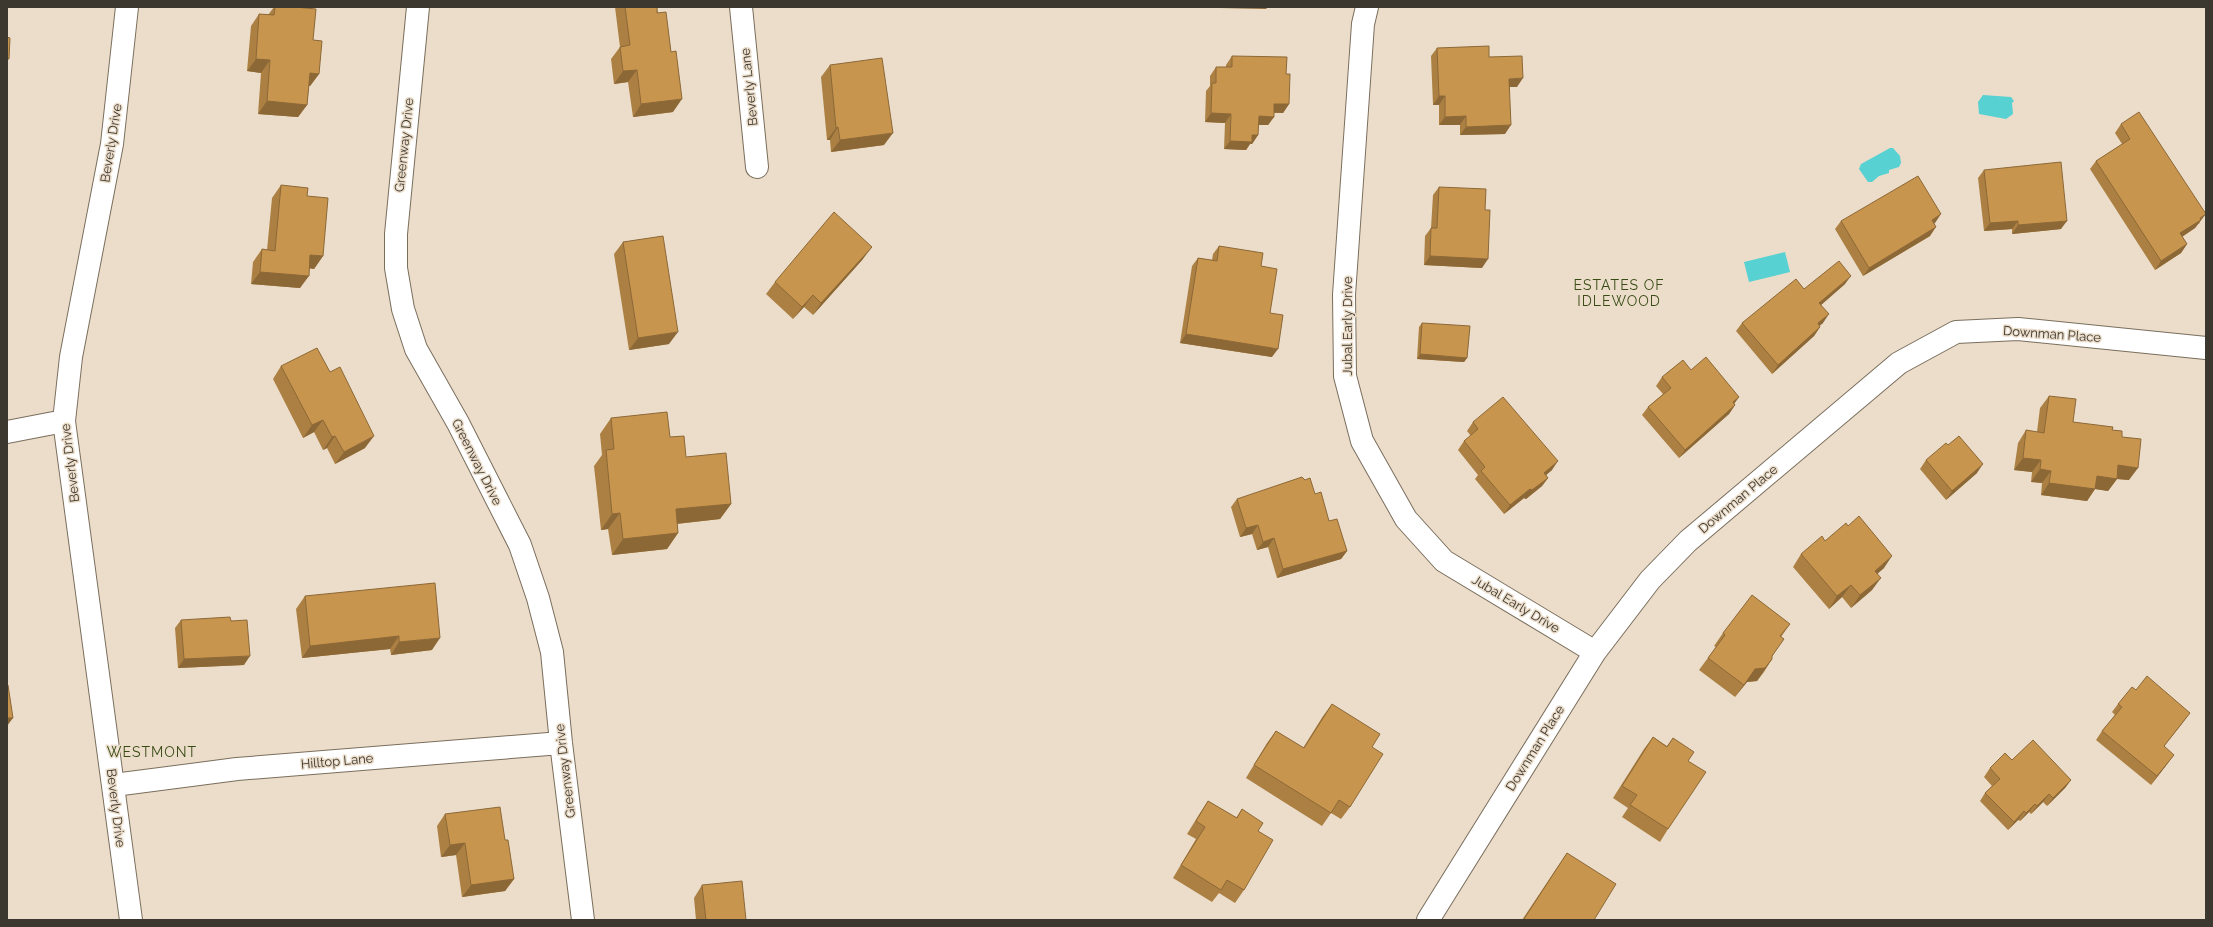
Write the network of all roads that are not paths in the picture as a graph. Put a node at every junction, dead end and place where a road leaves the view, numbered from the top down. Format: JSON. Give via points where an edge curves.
{"nodes":[{"id":1,"x":127,"y":7,"type":"edge"},
{"id":2,"x":418,"y":7,"type":"edge"},
{"id":3,"x":740,"y":7,"type":"edge"},
{"id":4,"x":1367,"y":7,"type":"edge"},
{"id":5,"x":757,"y":168,"type":"dead end"},
{"id":6,"x":2206,"y":348,"type":"edge"},
{"id":7,"x":64,"y":421,"type":"junction"},
{"id":8,"x":7,"y":432,"type":"edge"},
{"id":9,"x":1595,"y":652,"type":"junction"},
{"id":10,"x":561,"y":743,"type":"junction"},
{"id":11,"x":114,"y":785,"type":"junction"},
{"id":12,"x":131,"y":920,"type":"edge"},
{"id":13,"x":583,"y":920,"type":"edge"},
{"id":14,"x":1428,"y":920,"type":"edge"}],
"edges":[{"from":1,"to":7,"type":"street","name":"Beverly Drive","via":[[112,144],[71,357]]},
{"from":2,"to":10,"type":"street","name":"Greenway Drive","via":[[396,234],[396,268],[403,309],[416,349],[458,423],[520,545],[538,598],[552,652]]},
{"from":3,"to":5,"type":"street","name":"Beverly Lane"},
{"from":4,"to":9,"type":"street","name":"Jubal Early Drive","via":[[1344,295],[1345,376],[1362,441],[1406,519],[1444,561]]},
{"from":6,"to":9,"type":"street","name":"Downman Place","via":[[2018,329],[1956,332],[1899,363],[1688,541],[1650,580]]},
{"from":7,"to":8,"type":"street"},
{"from":7,"to":11,"type":"street","name":"Beverly Drive"},
{"from":9,"to":14,"type":"street","name":"Downman Place"},
{"from":10,"to":11,"type":"street","name":"Hilltop Lane","via":[[237,769]]},
{"from":10,"to":13,"type":"street","name":"Greenway Drive"},
{"from":11,"to":12,"type":"street","name":"Beverly Drive"}]}
